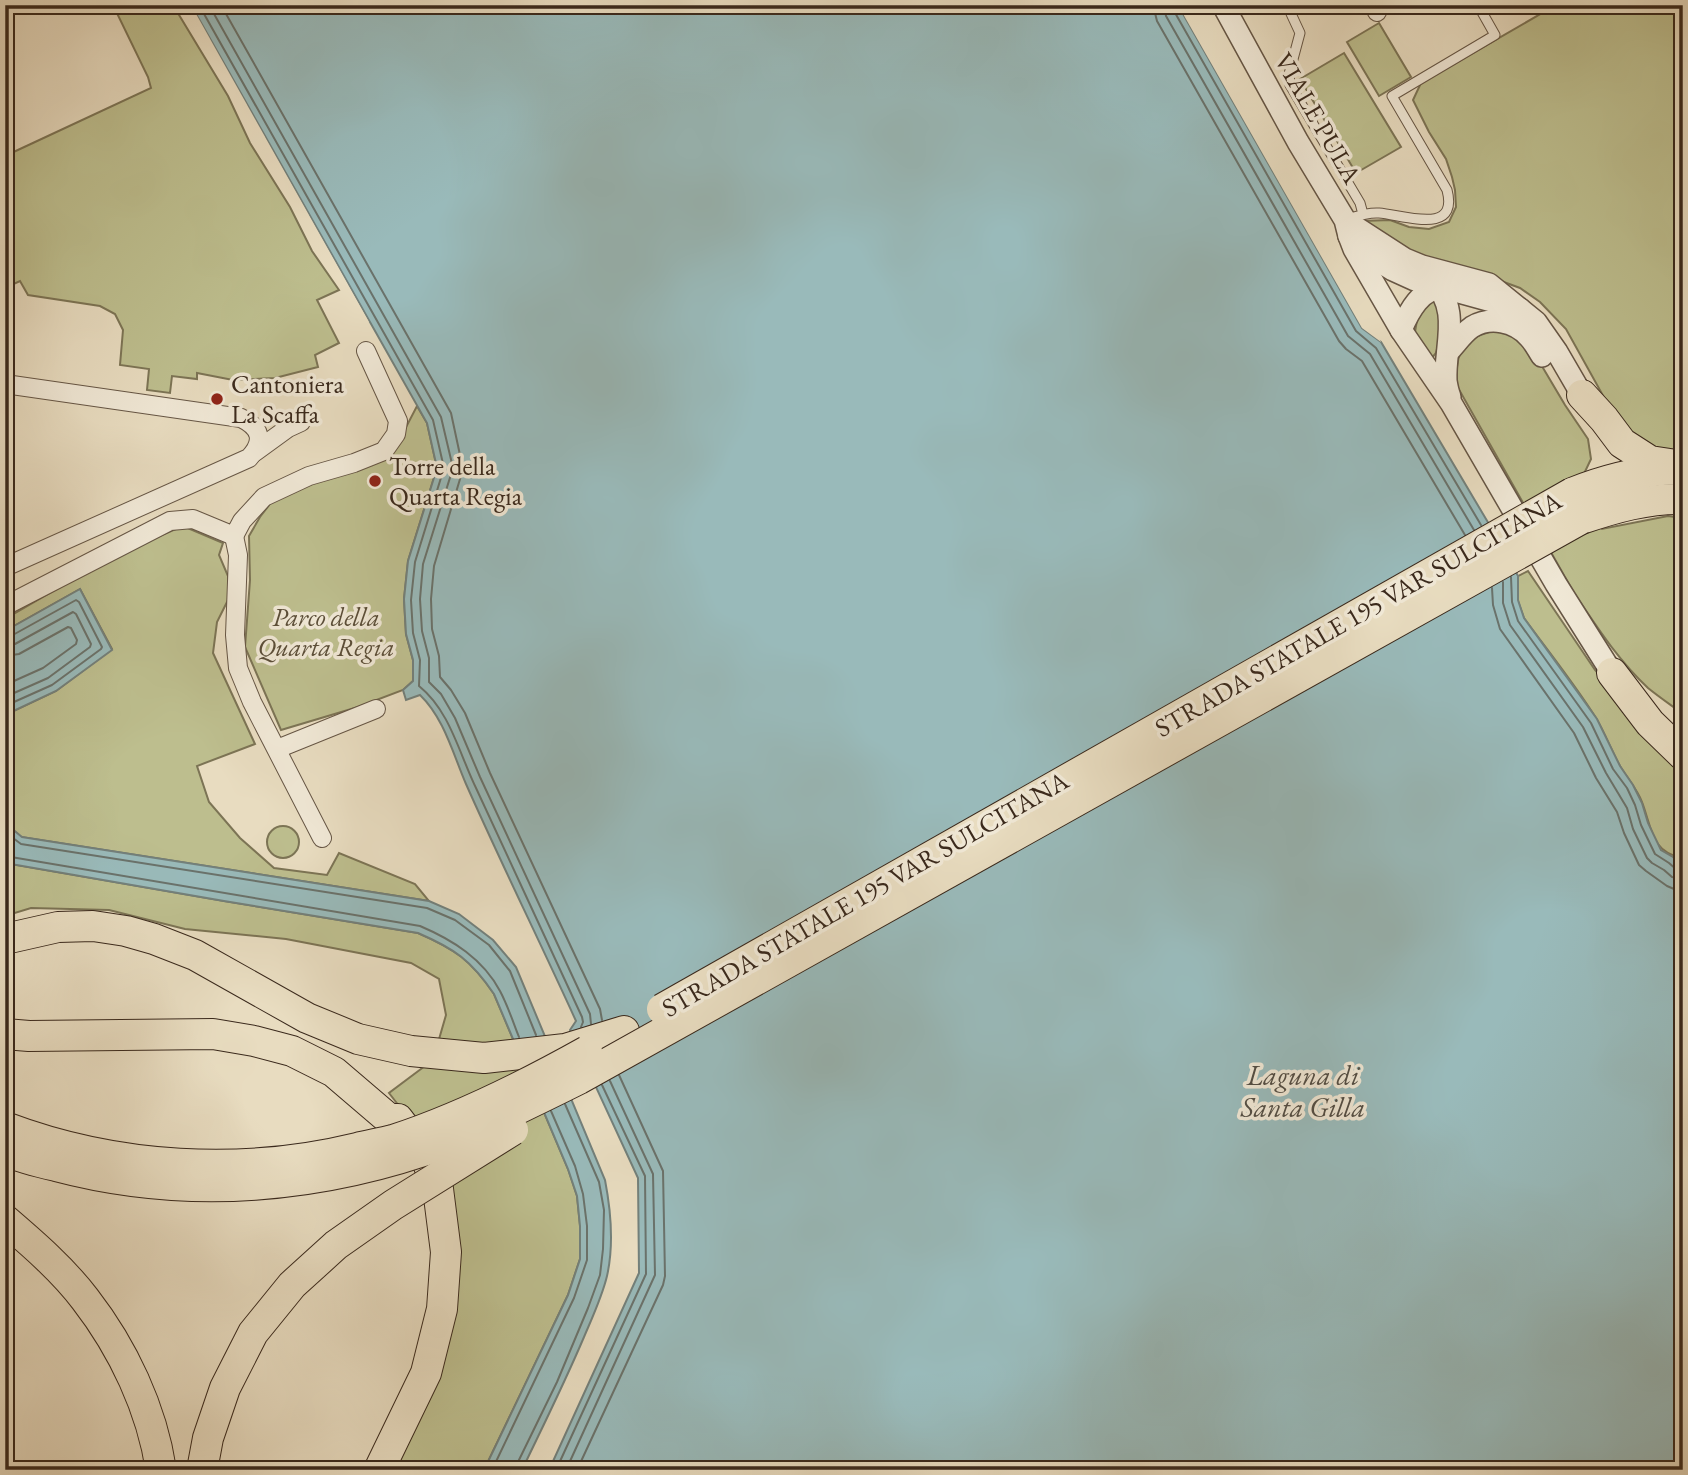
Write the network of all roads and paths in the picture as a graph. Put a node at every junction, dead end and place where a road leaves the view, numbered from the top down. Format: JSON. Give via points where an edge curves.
{"nodes":[{"id":1,"x":1223,"y":5,"type":"edge"},
{"id":2,"x":1287,"y":5,"type":"edge"},
{"id":3,"x":1478,"y":5,"type":"edge"},
{"id":4,"x":1353,"y":223,"type":"junction"},
{"id":5,"x":1377,"y":241,"type":"junction"},
{"id":6,"x":1438,"y":287,"type":"junction"},
{"id":7,"x":1501,"y":294,"type":"junction"},
{"id":8,"x":1520,"y":309,"type":"junction"},
{"id":9,"x":1401,"y":330,"type":"junction"},
{"id":10,"x":366,"y":351,"type":"dead end"},
{"id":11,"x":1448,"y":352,"type":"junction"},
{"id":12,"x":5,"y":384,"type":"edge"},
{"id":13,"x":1451,"y":403,"type":"junction"},
{"id":14,"x":1585,"y":405,"type":"junction"},
{"id":15,"x":300,"y":422,"type":"dead end"},
{"id":16,"x":255,"y":452,"type":"junction"},
{"id":17,"x":1683,"y":467,"type":"edge"},
{"id":18,"x":1683,"y":499,"type":"edge"},
{"id":19,"x":1580,"y":500,"type":"junction"},
{"id":20,"x":234,"y":536,"type":"junction"},
{"id":21,"x":5,"y":567,"type":"edge"},
{"id":22,"x":5,"y":606,"type":"edge"},
{"id":23,"x":1612,"y":673,"type":"junction"},
{"id":24,"x":376,"y":709,"type":"dead end"},
{"id":25,"x":1683,"y":726,"type":"edge"},
{"id":26,"x":276,"y":749,"type":"junction"},
{"id":27,"x":1683,"y":755,"type":"edge"},
{"id":28,"x":322,"y":838,"type":"dead end"},
{"id":29,"x":5,"y":939,"type":"edge"},
{"id":30,"x":624,"y":1031,"type":"junction"},
{"id":31,"x":5,"y":1034,"type":"edge"},
{"id":32,"x":579,"y":1079,"type":"junction"},
{"id":33,"x":5,"y":1127,"type":"edge"},
{"id":34,"x":5,"y":1151,"type":"edge"},
{"id":35,"x":5,"y":1220,"type":"edge"},
{"id":36,"x":161,"y":1470,"type":"edge"},
{"id":37,"x":202,"y":1470,"type":"edge"},
{"id":38,"x":379,"y":1470,"type":"edge"}],
"edges":[{"from":1,"to":4,"type":"street","name":"VIALE PULA","via":[[1304,153]]},
{"from":2,"to":4,"type":"lane","via":[[1300,33],[1290,85],[1360,203]]},
{"from":3,"to":4,"type":"lane","via":[[1495,35],[1392,96],[1447,190],[1451,203],[1446,213],[1433,220],[1376,213]]},
{"from":4,"to":5,"type":"street"},
{"from":4,"to":6,"type":"street","via":[[1374,258],[1392,270]]},
{"from":4,"to":9,"type":"street","via":[[1354,249]]},
{"from":5,"to":6,"type":"street","via":[[1382,254]]},
{"from":5,"to":7,"type":"street","via":[[1405,259],[1489,284]]},
{"from":6,"to":7,"type":"street","via":[[1473,287]]},
{"from":6,"to":8,"type":"street"},
{"from":6,"to":9,"type":"street","via":[[1420,298]]},
{"from":6,"to":11,"type":"street","via":[[1450,319]]},
{"from":7,"to":8,"type":"street"},
{"from":8,"to":14,"type":"street","via":[[1557,352]]},
{"from":9,"to":13,"type":"street"},
{"from":10,"to":20,"type":"street","via":[[398,421],[396,434],[384,451],[264,497]]},
{"from":11,"to":13,"type":"street","via":[[1446,383]]},
{"from":11,"to":14,"type":"street","via":[[1472,327],[1500,321],[1513,324],[1529,336],[1563,388]]},
{"from":12,"to":16,"type":"street","via":[[241,418],[260,435]]},
{"from":13,"to":23,"type":"street"},
{"from":14,"to":17,"type":"highway","via":[[1604,419],[1622,443],[1650,461]]},
{"from":14,"to":19,"type":"highway","via":[[1601,441],[1602,456],[1599,473]]},
{"from":15,"to":16,"type":"street"},
{"from":16,"to":21,"type":"street"},
{"from":17,"to":19,"type":"highway","name":"STRADA STATALE 195 VAR SULCITANA","via":[[1646,471]]},
{"from":18,"to":19,"type":"highway","name":"STRADA STATALE 195 VAR SULCITANA","via":[[1616,507]]},
{"from":19,"to":30,"type":"highway","name":"STRADA STATALE 195 VAR SULCITANA","bridge":true},
{"from":19,"to":32,"type":"highway","name":"STRADA STATALE 195 VAR SULCITANA","bridge":true},
{"from":20,"to":22,"type":"street","via":[[193,519],[170,521]]},
{"from":20,"to":26,"type":"street","via":[[238,668]]},
{"from":23,"to":25,"type":"highway"},
{"from":23,"to":27,"type":"highway","via":[[1650,723]]},
{"from":24,"to":26,"type":"street"},
{"from":26,"to":28,"type":"street"},
{"from":29,"to":30,"type":"highway","via":[[58,927],[126,931],[195,955],[307,1018],[359,1039],[411,1051],[484,1058],[565,1049]]},
{"from":30,"to":33,"type":"highway","name":"STRADA STATALE 195 VAR SULCITANA","bridge":true,"via":[[450,1119],[392,1140],[282,1162],[227,1166],[157,1161],[90,1152]]},
{"from":31,"to":38,"type":"highway","via":[[213,1034],[254,1041],[292,1051],[334,1072],[389,1119],[398,1119],[424,1153],[438,1189],[446,1252],[442,1309],[426,1373]]},
{"from":32,"to":34,"type":"highway","name":"STRADA STATALE 195 VAR SULCITANA","bridge":true,"via":[[442,1144],[354,1171],[296,1182],[220,1187],[152,1184],[84,1174]]},
{"from":32,"to":37,"type":"highway","bridge":true,"via":[[512,1130],[336,1245],[292,1285],[253,1333],[225,1388]]},
{"from":35,"to":36,"type":"highway","via":[[85,1299],[111,1338],[146,1409]]}]}
